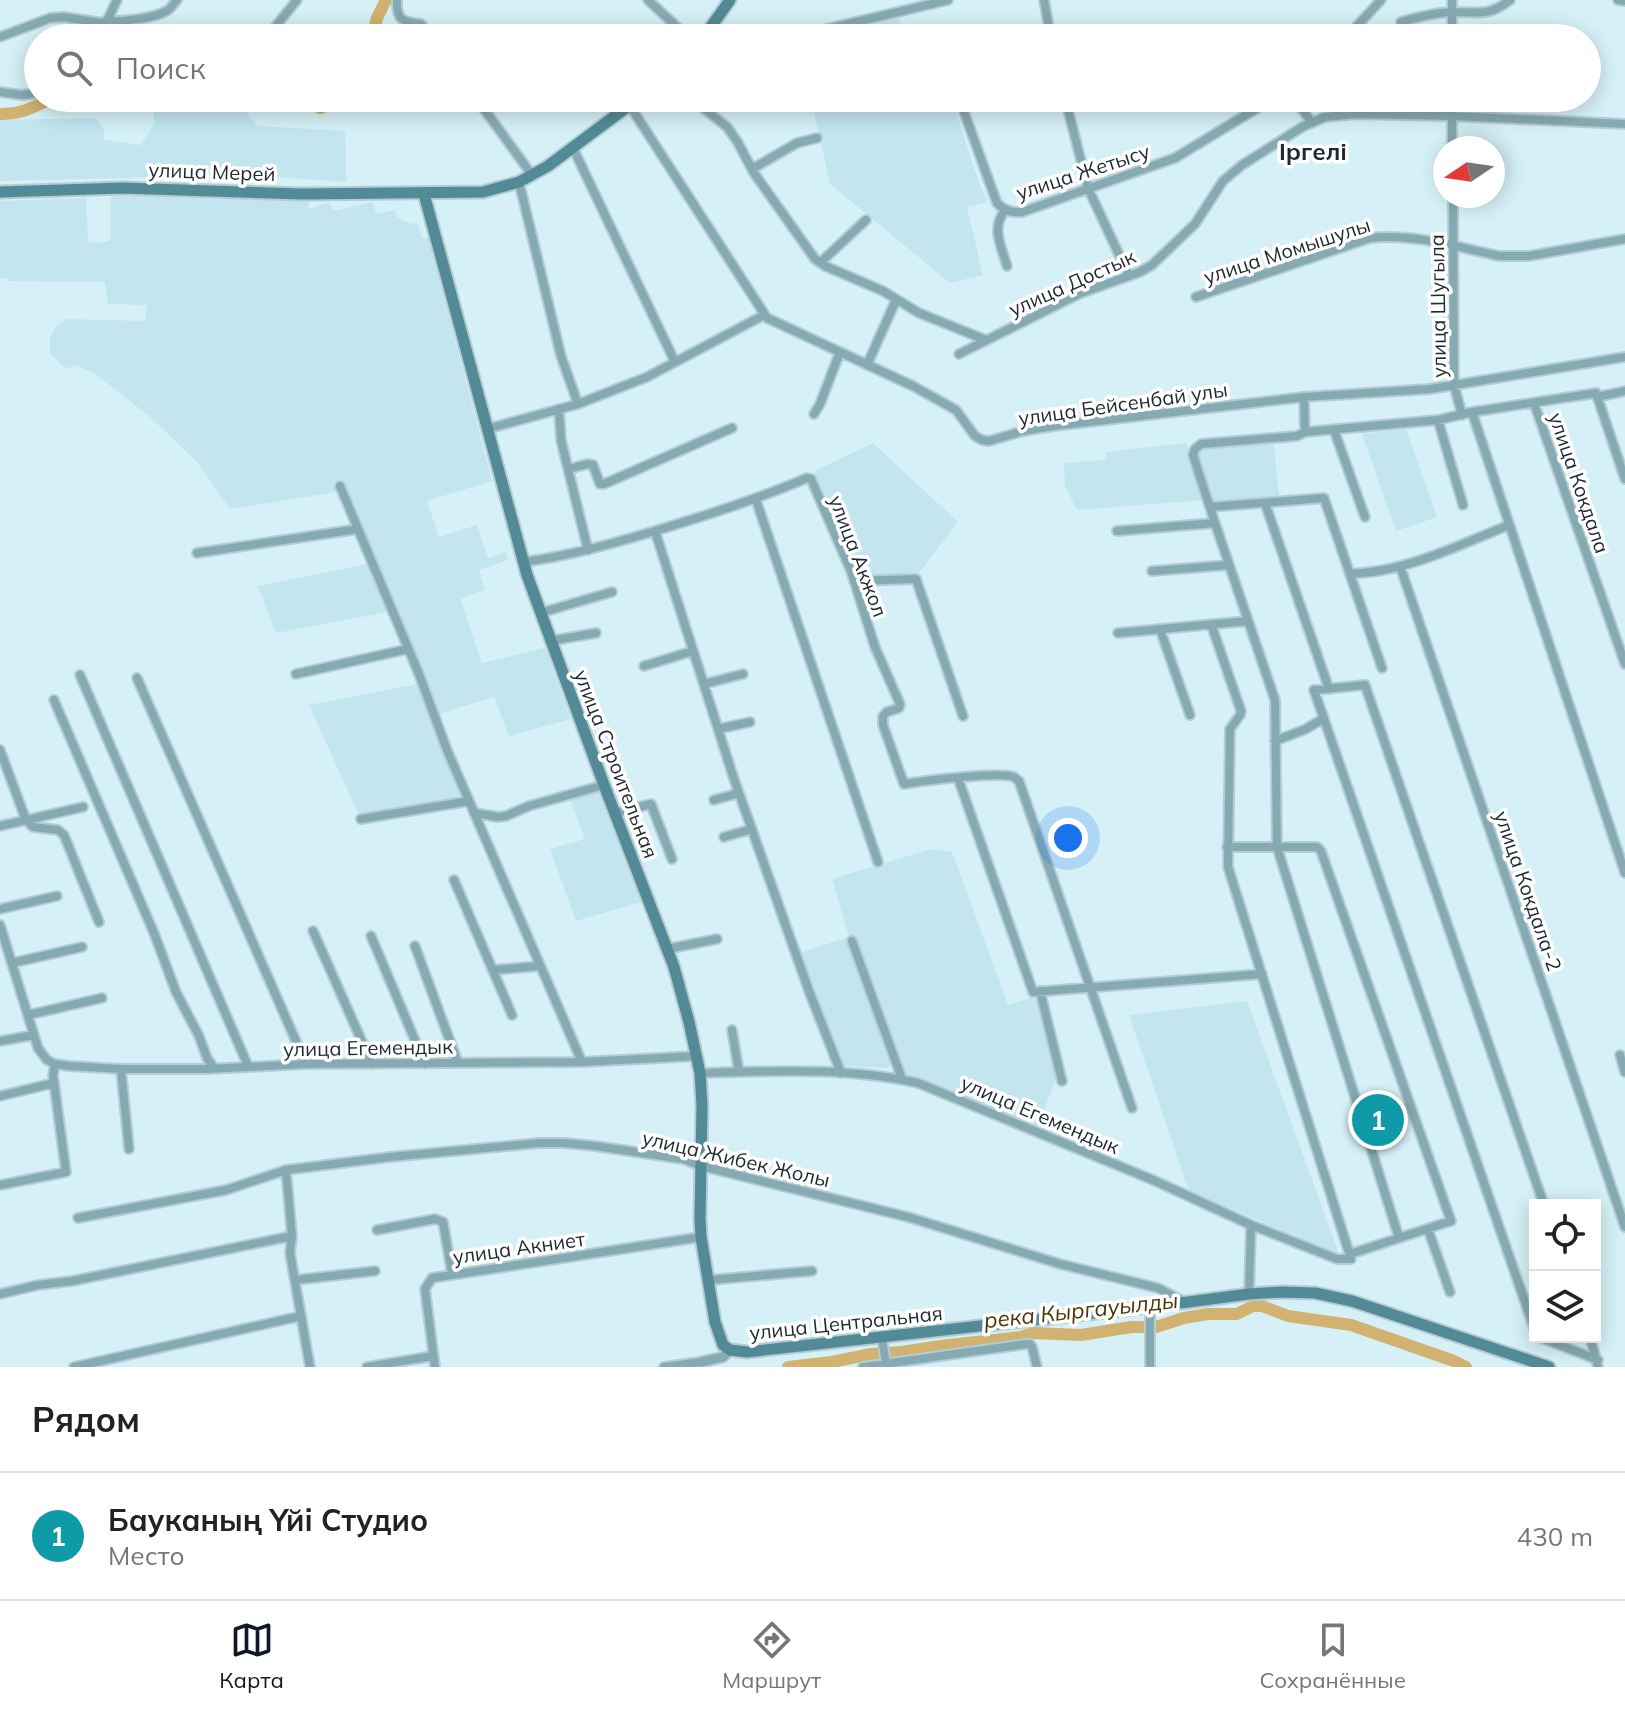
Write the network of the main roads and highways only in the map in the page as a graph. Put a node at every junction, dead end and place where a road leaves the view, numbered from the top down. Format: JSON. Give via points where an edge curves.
{"nodes":[{"id":1,"x":730,"y":0,"type":"edge"},
{"id":2,"x":713,"y":24,"type":"edge"},
{"id":3,"x":622,"y":112,"type":"edge"},
{"id":4,"x":0,"y":192,"type":"edge"},
{"id":5,"x":424,"y":194,"type":"junction"},
{"id":6,"x":730,"y":1350,"type":"joint"},
{"id":7,"x":1549,"y":1367,"type":"edge"}],
"edges":[{"from":1,"to":2,"type":"main road"},
{"from":3,"to":5,"type":"main road","name":"улица Мерей","via":[[519,182],[483,192]]},
{"from":4,"to":5,"type":"main road","name":"улица Мерей","via":[[122,188]]},
{"from":5,"to":6,"type":"main road","name":"улица Строительная","via":[[523,562],[682,993],[700,1073],[701,1237],[715,1322]]},
{"from":6,"to":7,"type":"main road","name":"улица Центральная","via":[[882,1341],[1150,1313],[1186,1302],[1282,1292],[1332,1296]]}]}
